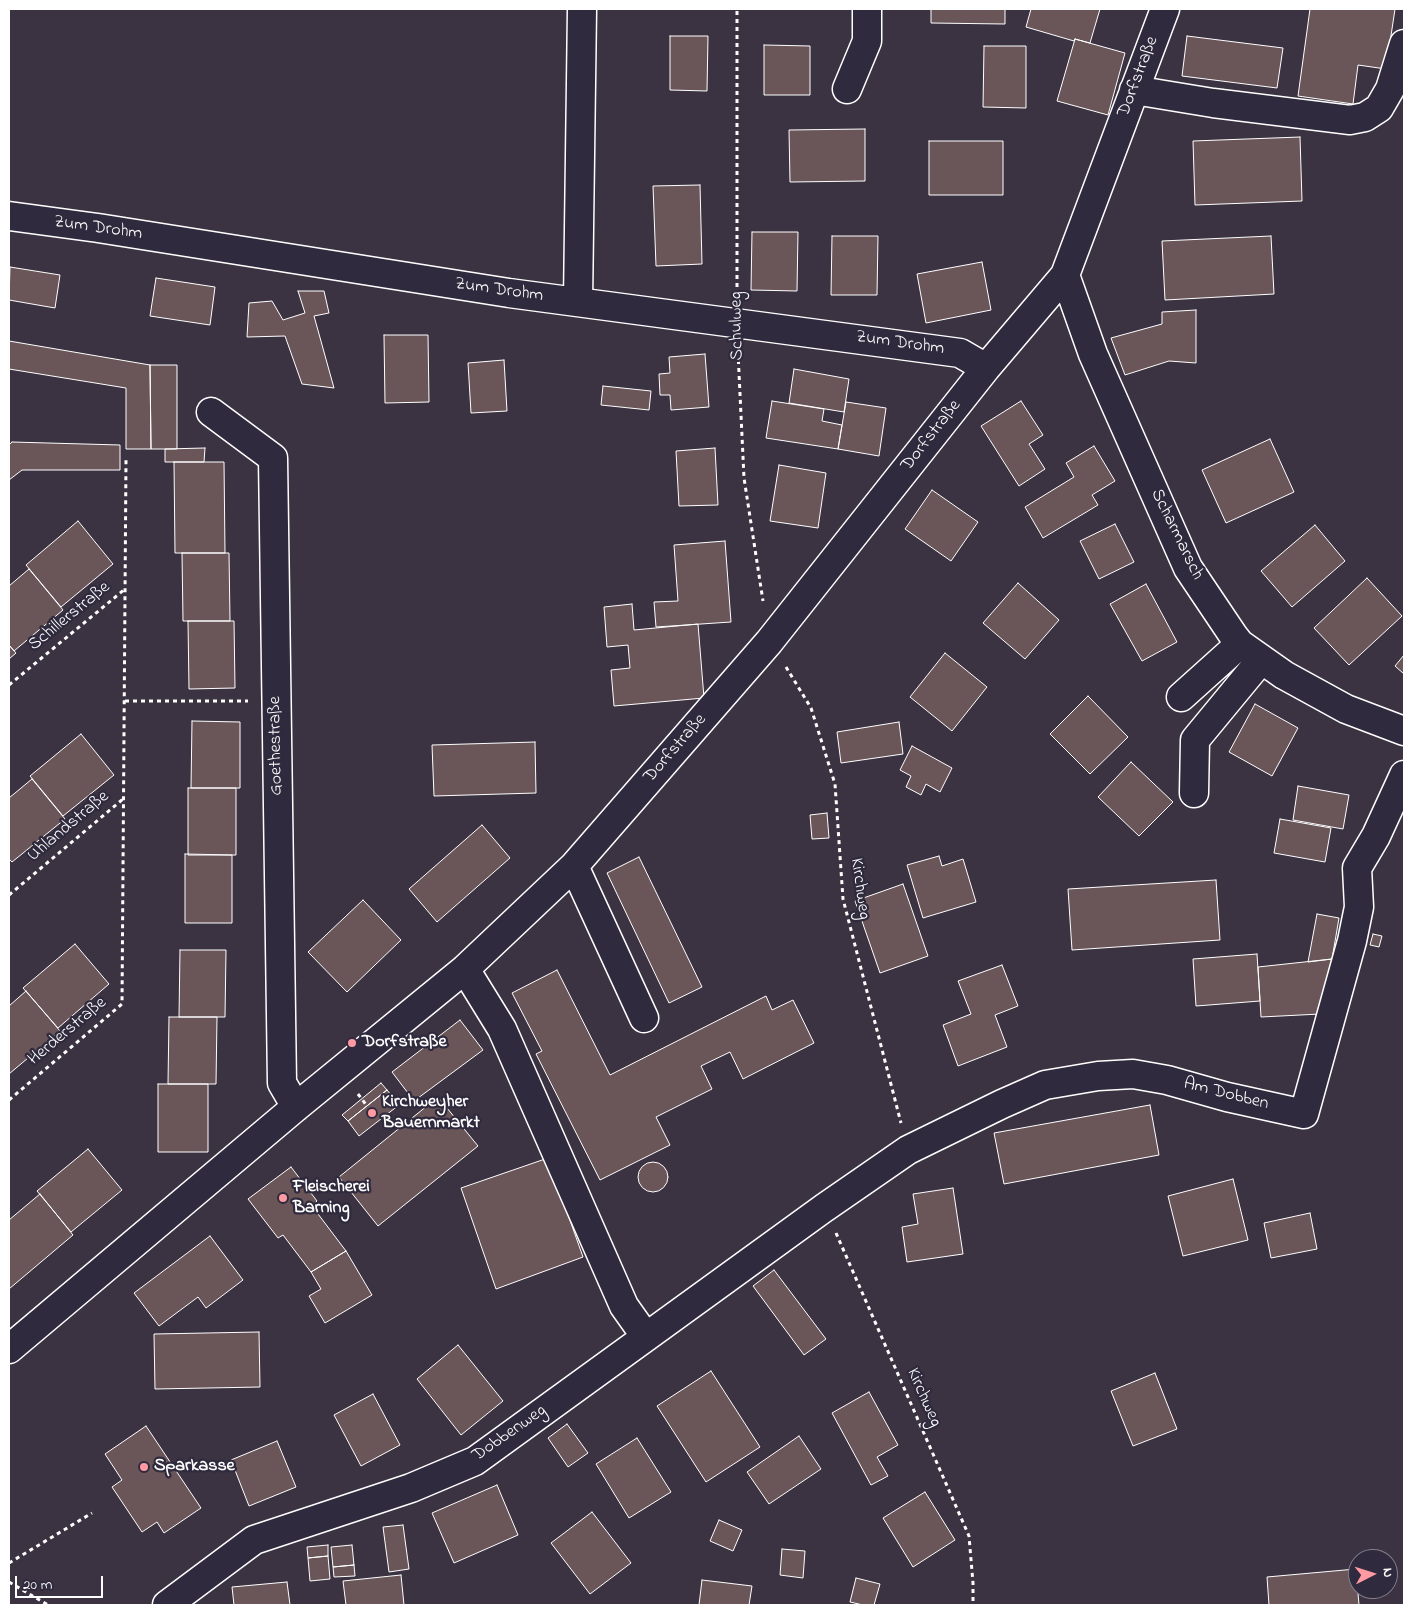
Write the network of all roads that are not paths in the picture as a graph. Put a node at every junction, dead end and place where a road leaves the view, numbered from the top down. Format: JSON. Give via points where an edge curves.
{"nodes":[{"id":1,"x":582,"y":9,"type":"edge"},
{"id":2,"x":867,"y":9,"type":"edge"},
{"id":3,"x":1165,"y":9,"type":"edge"},
{"id":4,"x":1404,"y":44,"type":"edge"},
{"id":5,"x":847,"y":89,"type":"dead end"},
{"id":6,"x":1134,"y":90,"type":"junction"},
{"id":7,"x":9,"y":216,"type":"edge"},
{"id":8,"x":1065,"y":275,"type":"junction"},
{"id":9,"x":578,"y":302,"type":"junction"},
{"id":10,"x":986,"y":368,"type":"junction"},
{"id":11,"x":211,"y":412,"type":"dead end"},
{"id":12,"x":1250,"y":652,"type":"junction"},
{"id":13,"x":1181,"y":697,"type":"dead end"},
{"id":14,"x":1404,"y":731,"type":"edge"},
{"id":15,"x":1404,"y":775,"type":"edge"},
{"id":16,"x":1194,"y":793,"type":"dead end"},
{"id":17,"x":574,"y":866,"type":"junction"},
{"id":18,"x":465,"y":969,"type":"junction"},
{"id":19,"x":644,"y":1018,"type":"dead end"},
{"id":20,"x":296,"y":1107,"type":"junction"},
{"id":21,"x":824,"y":1208,"type":"joint"},
{"id":22,"x":646,"y":1337,"type":"junction"},
{"id":23,"x":9,"y":1349,"type":"edge"},
{"id":24,"x":167,"y":1605,"type":"edge"}],
"edges":[{"from":1,"to":9,"type":"street"},
{"from":2,"to":5,"type":"street","via":[[867,41]]},
{"from":3,"to":6,"type":"street","name":"Dorfstraße"},
{"from":4,"to":6,"type":"street","via":[[1390,89],[1379,108],[1365,117],[1350,120]]},
{"from":6,"to":8,"type":"street","name":"Dorfstraße"},
{"from":7,"to":9,"type":"street","name":"Zum Drohm"},
{"from":8,"to":10,"type":"street","name":"Dorfstraße"},
{"from":8,"to":12,"type":"street","name":"Scharmarsch","via":[[1093,354],[1188,568]]},
{"from":9,"to":10,"type":"street","name":"Zum Drohm","via":[[960,353]]},
{"from":10,"to":17,"type":"street","name":"Dorfstraße","via":[[769,642]]},
{"from":11,"to":20,"type":"street","name":"Goethestraße","via":[[273,458],[282,1083]]},
{"from":12,"to":13,"type":"street"},
{"from":12,"to":14,"type":"street","name":"Scharmarsch","via":[[1346,709]]},
{"from":12,"to":16,"type":"street","via":[[1195,740]]},
{"from":15,"to":21,"type":"street","name":"Am Dobben","via":[[1376,836],[1357,868],[1359,907],[1352,941],[1304,1114],[1133,1074],[1098,1076],[1045,1086],[908,1150]]},
{"from":17,"to":18,"type":"street","name":"Dorfstraße"},
{"from":17,"to":19,"type":"street"},
{"from":18,"to":20,"type":"street","name":"Dorfstraße"},
{"from":18,"to":22,"type":"street","via":[[502,1029],[624,1306]]},
{"from":20,"to":23,"type":"street","name":"Dorfstraße"},
{"from":21,"to":22,"type":"street","name":"Dobbenweg"},
{"from":22,"to":24,"type":"street","name":"Dobbenweg","via":[[475,1460],[410,1488],[254,1540]]}]}
